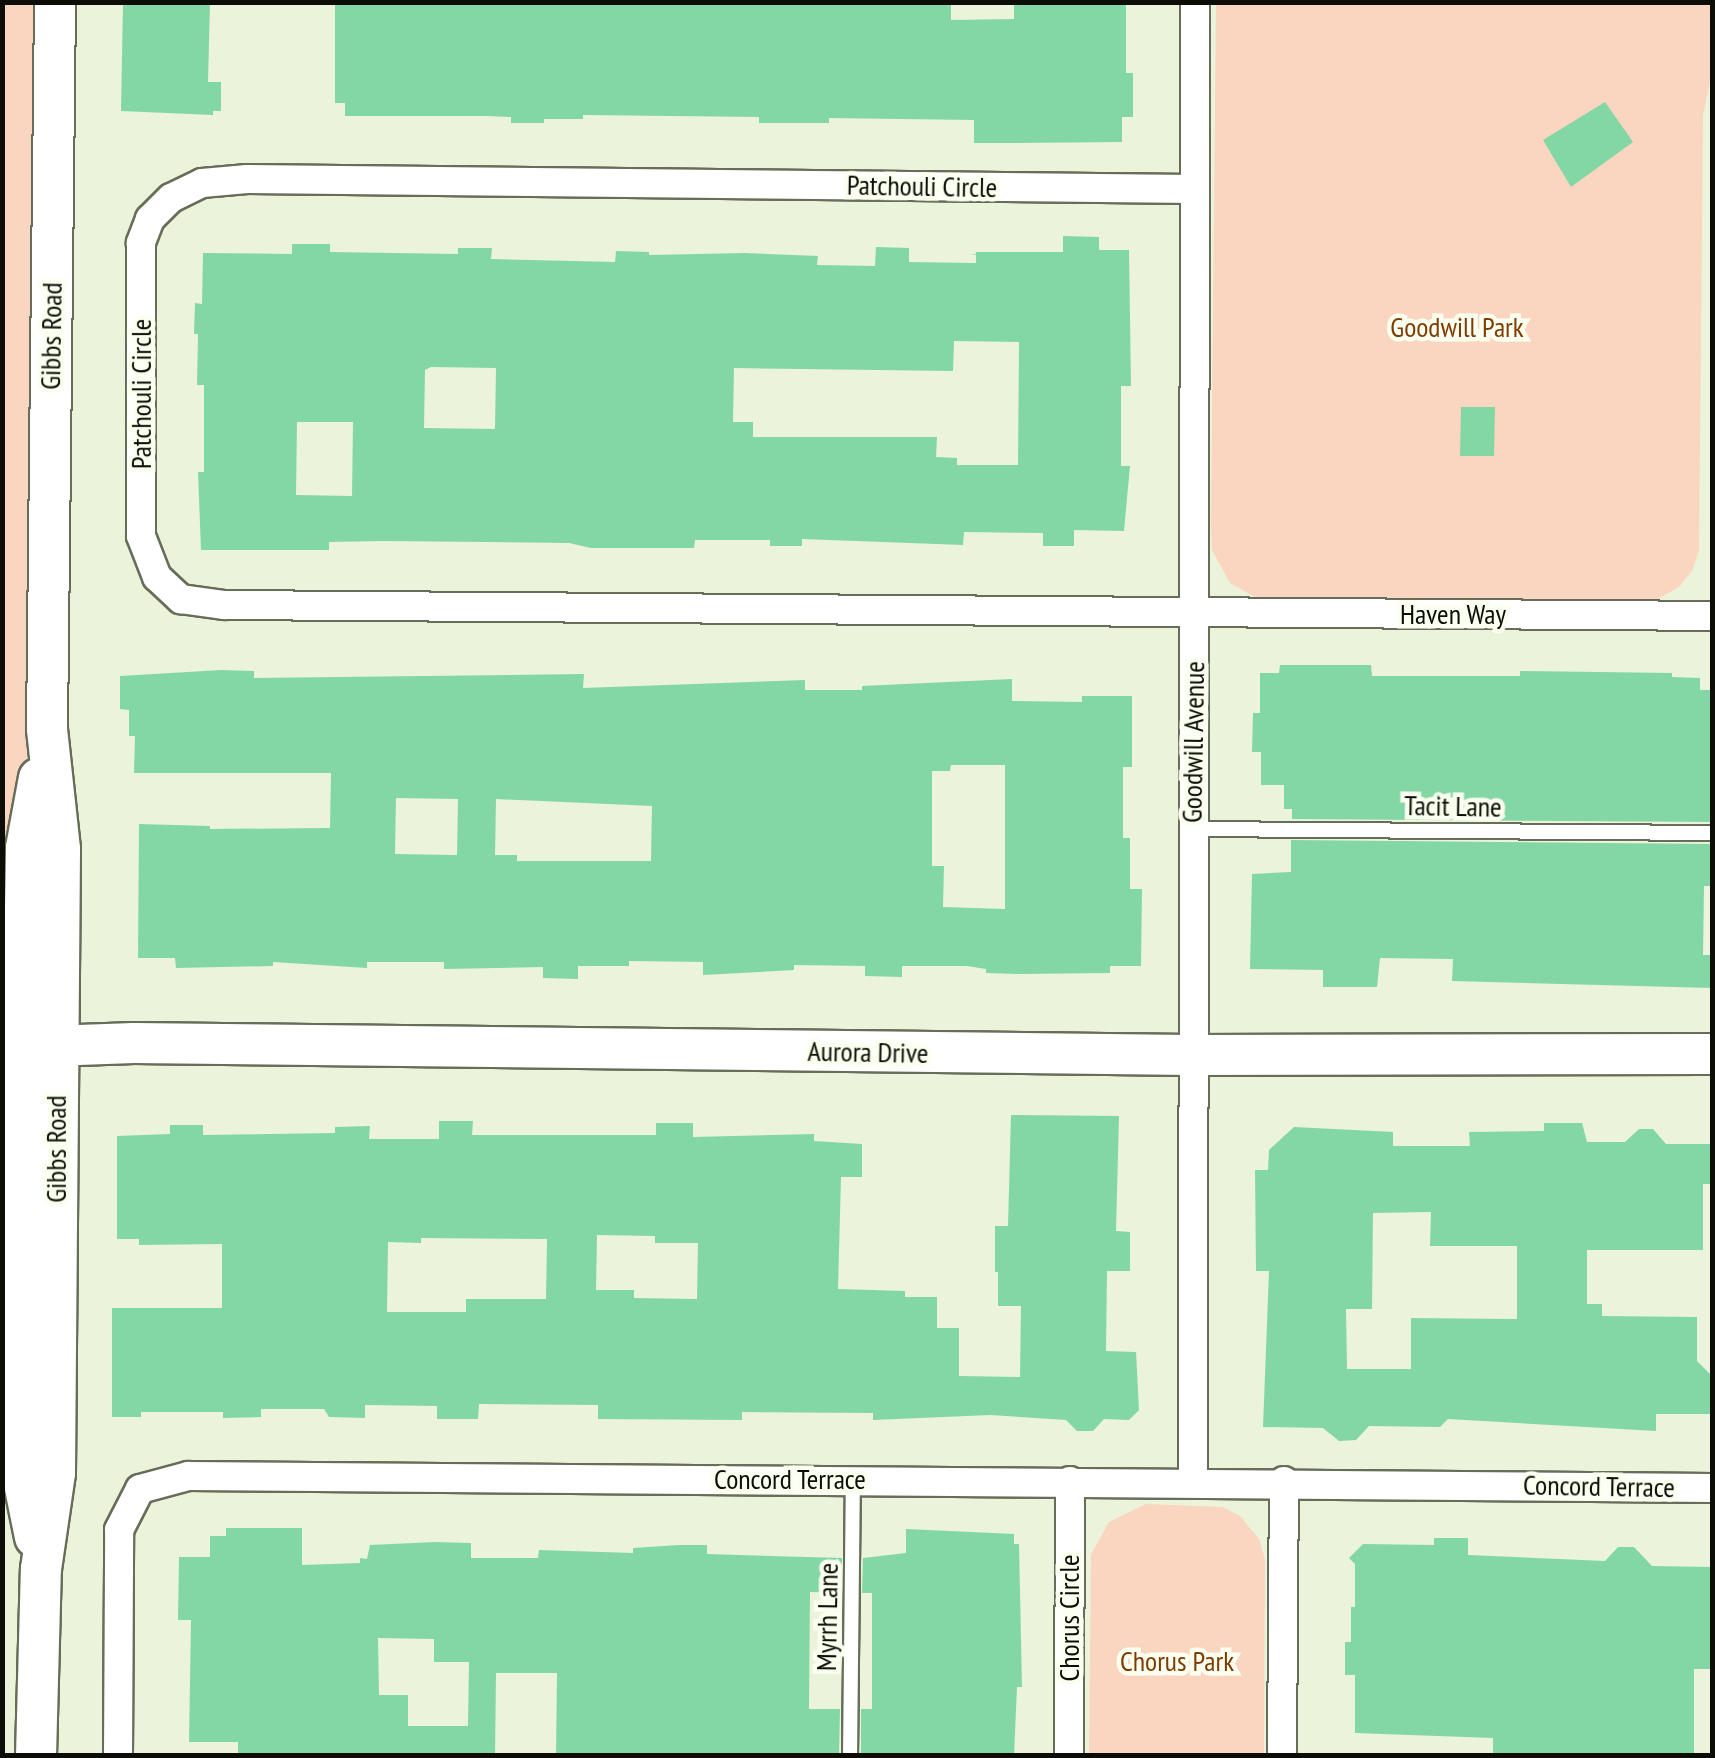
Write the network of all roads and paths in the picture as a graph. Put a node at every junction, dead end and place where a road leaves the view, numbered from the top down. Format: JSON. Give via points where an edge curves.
{"nodes":[{"id":1,"x":55,"y":2,"type":"edge"},
{"id":2,"x":1195,"y":2,"type":"edge"},
{"id":3,"x":1194,"y":189,"type":"junction"},
{"id":4,"x":1194,"y":612,"type":"junction"},
{"id":5,"x":1712,"y":616,"type":"edge"},
{"id":6,"x":1192,"y":829,"type":"junction"},
{"id":7,"x":1712,"y":834,"type":"edge"},
{"id":8,"x":40,"y":1046,"type":"junction"},
{"id":9,"x":1712,"y":1054,"type":"edge"},
{"id":10,"x":1190,"y":1055,"type":"junction"},
{"id":11,"x":26,"y":1251,"type":"edge"},
{"id":12,"x":853,"y":1479,"type":"junction"},
{"id":13,"x":1070,"y":1480,"type":"junction"},
{"id":14,"x":1192,"y":1481,"type":"junction"},
{"id":15,"x":1284,"y":1481,"type":"junction"},
{"id":16,"x":1712,"y":1488,"type":"edge"},
{"id":17,"x":36,"y":1756,"type":"edge"},
{"id":18,"x":118,"y":1756,"type":"edge"},
{"id":19,"x":850,"y":1756,"type":"edge"},
{"id":20,"x":1069,"y":1756,"type":"edge"},
{"id":21,"x":1282,"y":1756,"type":"edge"}],
"edges":[{"from":1,"to":8,"type":"street","name":"Gibbs Road","via":[[47,730],[60,849]]},
{"from":2,"to":3,"type":"street","name":"Goodwill Avenue"},
{"from":3,"to":4,"type":"street","name":"Goodwill Avenue"},
{"from":3,"to":4,"type":"street","name":"Patchouli Circle","via":[[202,183],[171,198],[141,242],[141,536],[157,576],[181,599],[224,605]]},
{"from":4,"to":5,"type":"street","name":"Haven Way"},
{"from":4,"to":6,"type":"street","name":"Goodwill Avenue"},
{"from":6,"to":7,"type":"lane","name":"Tacit Lane"},
{"from":6,"to":10,"type":"street","name":"Goodwill Avenue"},
{"from":8,"to":10,"type":"street","name":"Aurora Drive"},
{"from":8,"to":11,"type":"street","name":"Gibbs Road"},
{"from":9,"to":10,"type":"street","name":"Aurora Drive"},
{"from":10,"to":14,"type":"street","name":"Goodwill Avenue"},
{"from":11,"to":17,"type":"street","name":"Gibbs Road","via":[[54,1473],[41,1569]]},
{"from":12,"to":13,"type":"street","name":"Concord Terrace"},
{"from":12,"to":18,"type":"street","name":"Concord Terrace","via":[[188,1476],[140,1489],[118,1530]]},
{"from":12,"to":19,"type":"lane","name":"Myrrh Lane"},
{"from":13,"to":14,"type":"street","name":"Concord Terrace"},
{"from":13,"to":20,"type":"street","name":"Chorus Circle"},
{"from":14,"to":15,"type":"street","name":"Concord Terrace"},
{"from":15,"to":16,"type":"street","name":"Concord Terrace"},
{"from":15,"to":21,"type":"street"}]}
